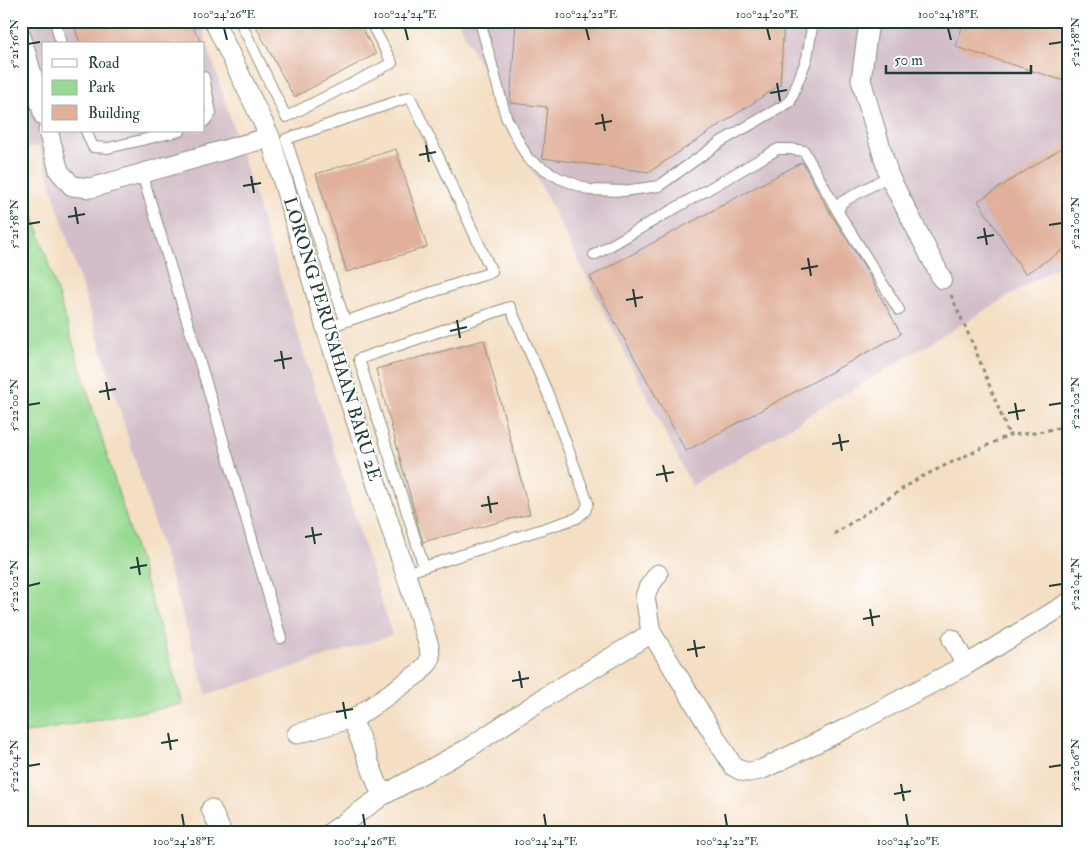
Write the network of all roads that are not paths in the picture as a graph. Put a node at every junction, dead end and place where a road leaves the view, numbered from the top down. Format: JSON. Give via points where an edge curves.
{"nodes":[{"id":1,"x":55,"y":21,"type":"edge"},
{"id":2,"x":214,"y":21,"type":"edge"},
{"id":3,"x":240,"y":21,"type":"edge"},
{"id":4,"x":370,"y":21,"type":"edge"},
{"id":5,"x":480,"y":21,"type":"edge"},
{"id":6,"x":813,"y":21,"type":"edge"},
{"id":7,"x":869,"y":21,"type":"edge"},
{"id":8,"x":21,"y":36,"type":"edge"},
{"id":9,"x":60,"y":42,"type":"edge"},
{"id":10,"x":26,"y":72,"type":"edge"},
{"id":11,"x":205,"y":82,"type":"edge"},
{"id":12,"x":42,"y":111,"type":"edge"},
{"id":13,"x":205,"y":121,"type":"edge"},
{"id":14,"x":48,"y":132,"type":"edge"},
{"id":15,"x":86,"y":132,"type":"edge"},
{"id":16,"x":176,"y":132,"type":"edge"},
{"id":17,"x":270,"y":137,"type":"junction"},
{"id":18,"x":142,"y":174,"type":"junction"},
{"id":19,"x":889,"y":176,"type":"junction"},
{"id":20,"x":838,"y":212,"type":"junction"},
{"id":21,"x":594,"y":255,"type":"dead end"},
{"id":22,"x":942,"y":279,"type":"road end"},
{"id":23,"x":899,"y":310,"type":"dead end"},
{"id":24,"x":345,"y":321,"type":"junction"},
{"id":25,"x":326,"y":328,"type":"junction"},
{"id":26,"x":424,"y":567,"type":"junction"},
{"id":27,"x":406,"y":573,"type":"junction"},
{"id":28,"x":658,"y":574,"type":"dead end"},
{"id":29,"x":1068,"y":603,"type":"edge"},
{"id":30,"x":651,"y":632,"type":"junction"},
{"id":31,"x":281,"y":638,"type":"dead end"},
{"id":32,"x":952,"y":639,"type":"dead end"},
{"id":33,"x":966,"y":665,"type":"junction"},
{"id":34,"x":354,"y":720,"type":"junction"},
{"id":35,"x":297,"y":734,"type":"dead end"},
{"id":36,"x":382,"y":796,"type":"junction"},
{"id":37,"x":211,"y":809,"type":"dead end"},
{"id":38,"x":222,"y":833,"type":"edge"},
{"id":39,"x":330,"y":833,"type":"edge"}],
"edges":[{"from":1,"to":9,"type":"lane"},
{"from":2,"to":17,"type":"street","name":"LORONG PERUSAHAAN BARU 2E"},
{"from":3,"to":4,"type":"lane","via":[[286,117],[392,63]]},
{"from":5,"to":6,"type":"lane","via":[[506,117],[528,159],[560,178],[590,190],[624,191],[659,186],[722,142],[790,102],[807,58]]},
{"from":7,"to":19,"type":"street","via":[[861,80]]},
{"from":8,"to":10,"type":"street"},
{"from":10,"to":12,"type":"street"},
{"from":11,"to":13,"type":"lane","via":[[211,113]]},
{"from":14,"to":18,"type":"street","via":[[59,171],[72,186],[91,188]]},
{"from":15,"to":16,"type":"lane","via":[[93,147],[108,148]]},
{"from":17,"to":18,"type":"street"},
{"from":17,"to":25,"type":"street","name":"LORONG PERUSAHAAN BARU 2E"},
{"from":18,"to":31,"type":"lane"},
{"from":19,"to":20,"type":"lane","via":[[842,202]]},
{"from":19,"to":22,"type":"street"},
{"from":20,"to":21,"type":"lane","via":[[804,152],[778,148]]},
{"from":20,"to":23,"type":"lane"},
{"from":24,"to":24,"type":"lane","via":[[286,139],[410,97],[492,272]]},
{"from":24,"to":25,"type":"lane"},
{"from":25,"to":27,"type":"street","name":"LORONG PERUSAHAAN BARU 2E"},
{"from":26,"to":26,"type":"lane","via":[[359,359],[510,307],[548,394],[588,503],[578,518]]},
{"from":26,"to":27,"type":"lane"},
{"from":27,"to":34,"type":"street","name":"LORONG PERUSAHAAN BARU 2E","via":[[429,646],[428,663]]},
{"from":28,"to":30,"type":"street","via":[[645,597]]},
{"from":29,"to":33,"type":"street"},
{"from":30,"to":33,"type":"street","via":[[732,766],[748,773],[763,769],[851,726]]},
{"from":30,"to":36,"type":"street","via":[[467,749]]},
{"from":32,"to":33,"type":"street"},
{"from":34,"to":35,"type":"street"},
{"from":34,"to":36,"type":"street"},
{"from":36,"to":39,"type":"street"},
{"from":37,"to":38,"type":"street"}]}
